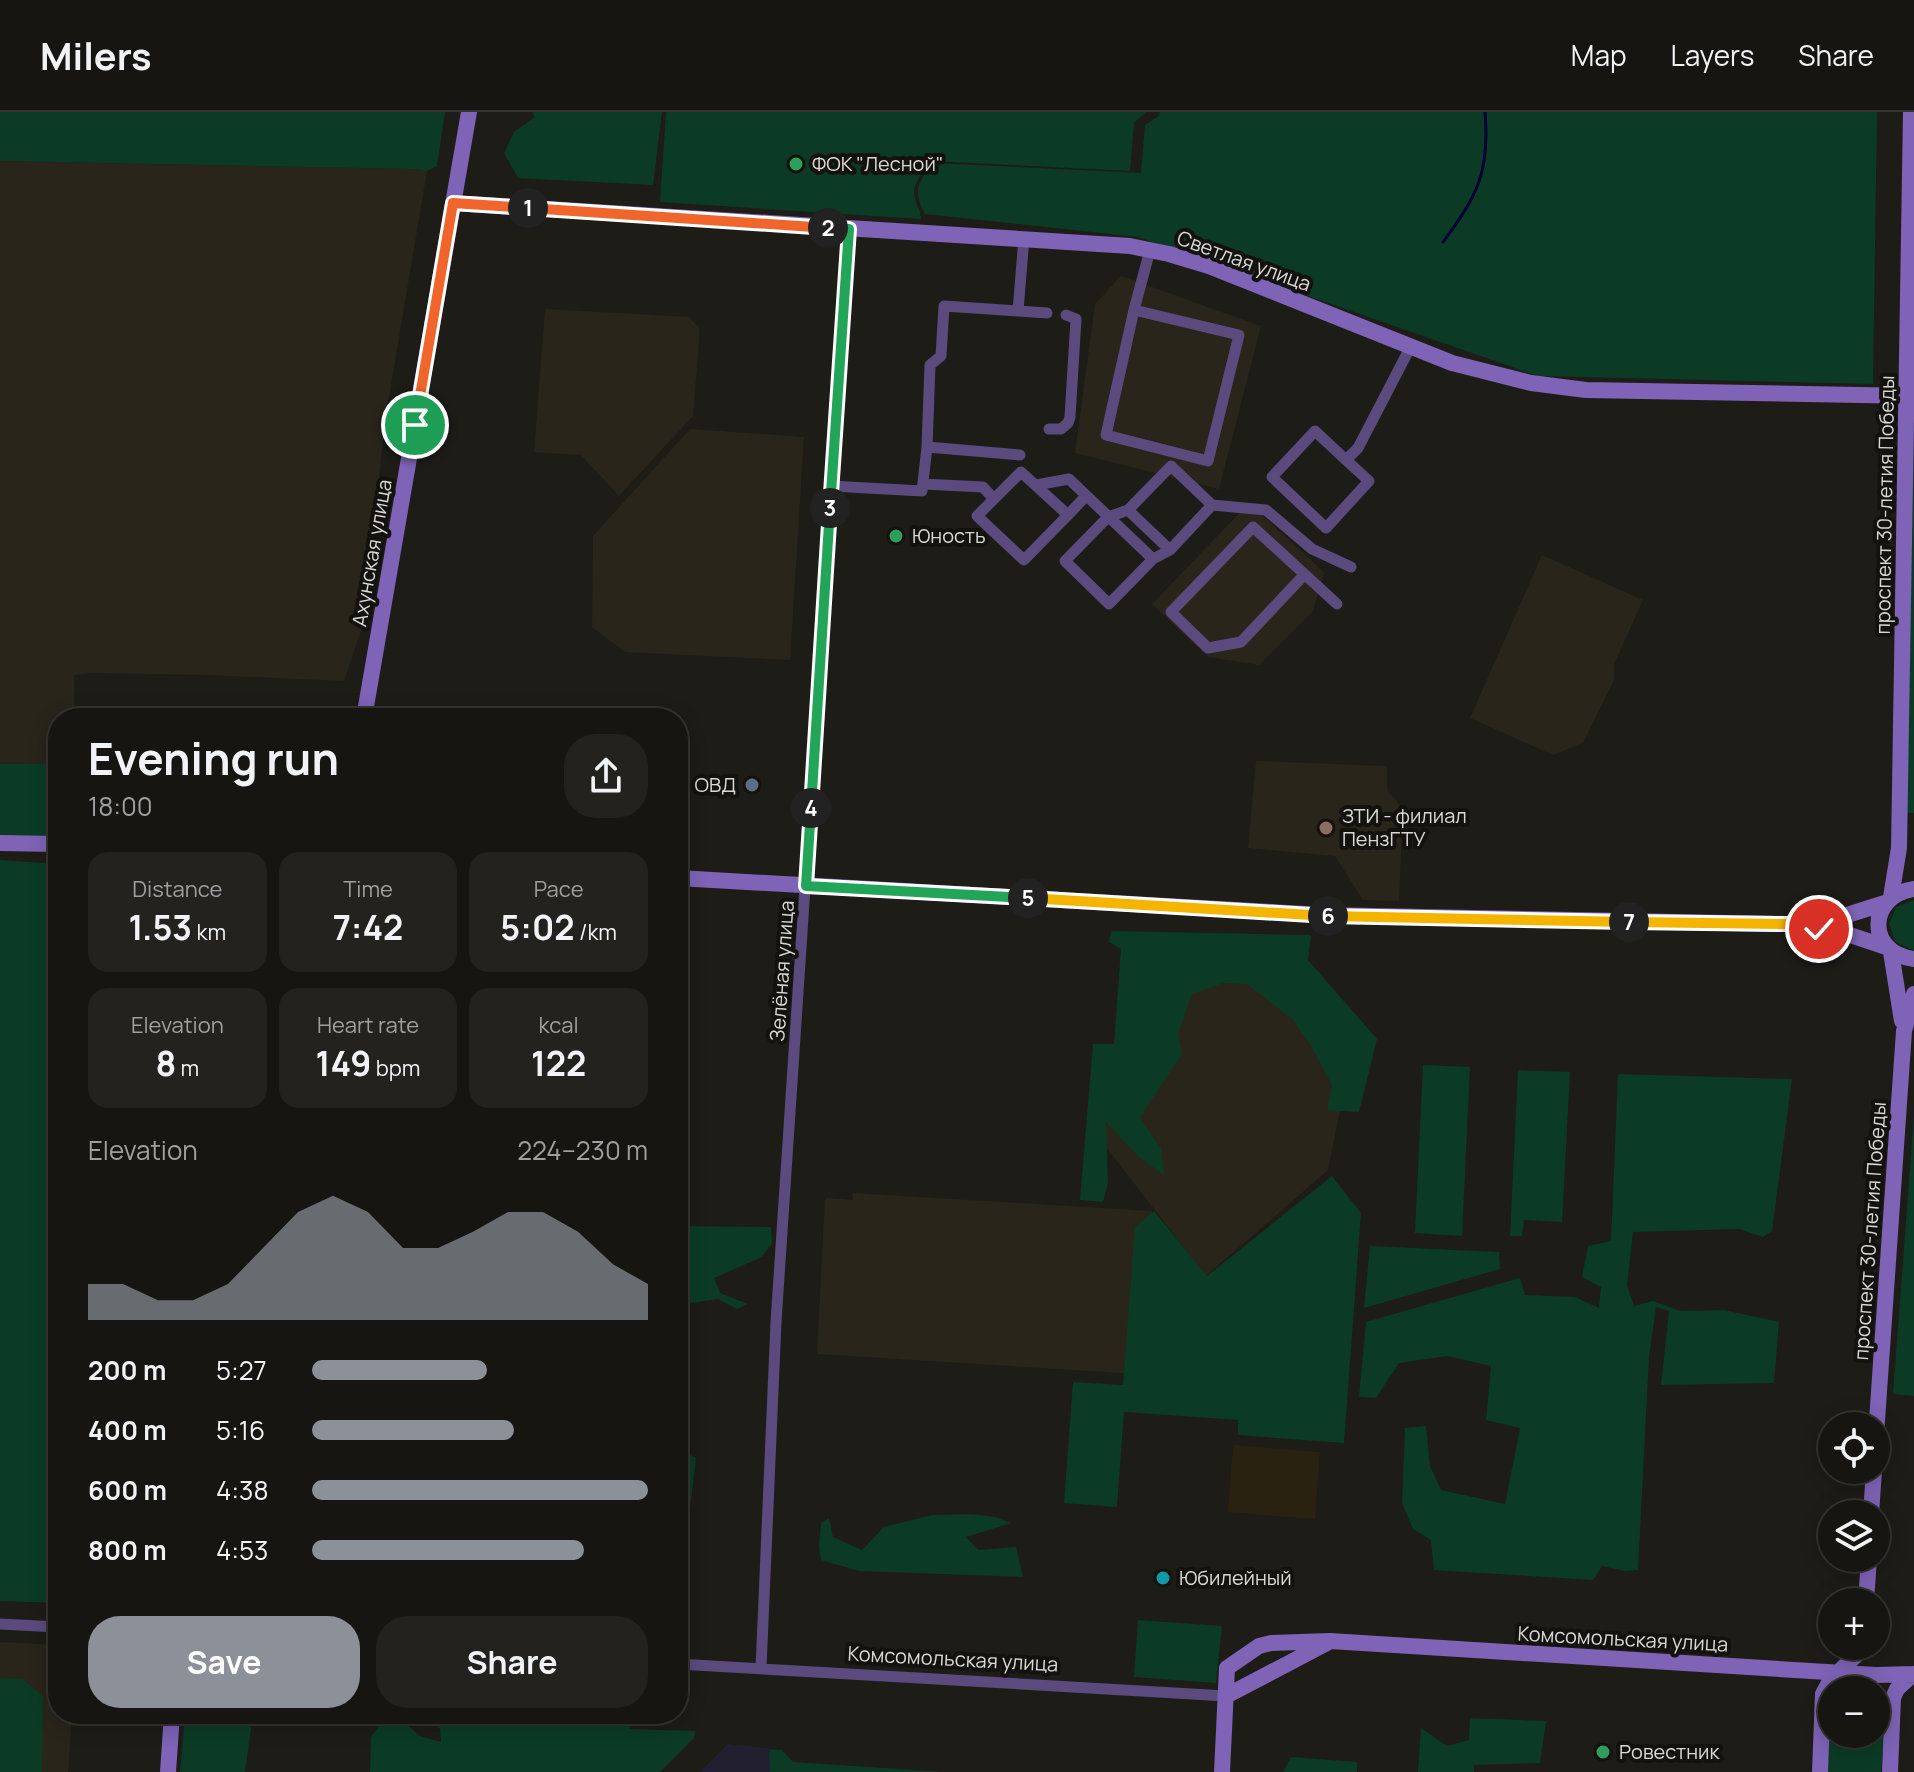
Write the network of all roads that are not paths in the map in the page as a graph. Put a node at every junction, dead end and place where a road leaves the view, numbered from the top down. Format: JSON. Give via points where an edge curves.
{"nodes":[{"id":1,"x":469,"y":112,"type":"edge"},
{"id":2,"x":1911,"y":112,"type":"edge"},
{"id":3,"x":453,"y":203,"type":"junction"},
{"id":4,"x":849,"y":229,"type":"junction"},
{"id":5,"x":1024,"y":238,"type":"junction"},
{"id":6,"x":1150,"y":250,"type":"junction"},
{"id":7,"x":1134,"y":310,"type":"junction"},
{"id":8,"x":1018,"y":311,"type":"junction"},
{"id":9,"x":1047,"y":313,"type":"dead end"},
{"id":10,"x":1066,"y":315,"type":"dead end"},
{"id":11,"x":1411,"y":346,"type":"junction"},
{"id":12,"x":1910,"y":396,"type":"edge"},
{"id":13,"x":1049,"y":429,"type":"dead end"},
{"id":14,"x":927,"y":447,"type":"junction"},
{"id":15,"x":1020,"y":455,"type":"dead end"},
{"id":16,"x":1346,"y":460,"type":"junction"},
{"id":17,"x":923,"y":484,"type":"junction"},
{"id":18,"x":1036,"y":485,"type":"junction"},
{"id":19,"x":831,"y":486,"type":"junction"},
{"id":20,"x":1086,"y":496,"type":"junction"},
{"id":21,"x":994,"y":499,"type":"junction"},
{"id":22,"x":1212,"y":505,"type":"junction"},
{"id":23,"x":1128,"y":510,"type":"junction"},
{"id":24,"x":1068,"y":515,"type":"junction"},
{"id":25,"x":1108,"y":517,"type":"junction"},
{"id":26,"x":1170,"y":550,"type":"junction"},
{"id":27,"x":1153,"y":559,"type":"junction"},
{"id":28,"x":1351,"y":567,"type":"dead end"},
{"id":29,"x":1304,"y":575,"type":"junction"},
{"id":30,"x":1337,"y":604,"type":"dead end"},
{"id":31,"x":366,"y":708,"type":"edge"},
{"id":32,"x":0,"y":843,"type":"edge"},
{"id":33,"x":48,"y":844,"type":"edge"},
{"id":34,"x":688,"y":879,"type":"edge"},
{"id":35,"x":806,"y":886,"type":"junction"},
{"id":36,"x":1914,"y":889,"type":"edge"},
{"id":37,"x":1888,"y":900,"type":"junction"},
{"id":38,"x":1786,"y":924,"type":"junction"},
{"id":39,"x":1889,"y":949,"type":"junction"},
{"id":40,"x":1914,"y":959,"type":"edge"},
{"id":41,"x":1914,"y":994,"type":"edge"},
{"id":42,"x":1904,"y":1031,"type":"junction"},
{"id":43,"x":1878,"y":1412,"type":"edge"},
{"id":44,"x":0,"y":1624,"type":"edge"},
{"id":45,"x":48,"y":1626,"type":"edge"},
{"id":46,"x":1330,"y":1641,"type":"junction"},
{"id":47,"x":1279,"y":1642,"type":"junction"},
{"id":48,"x":1851,"y":1660,"type":"edge"},
{"id":49,"x":1867,"y":1660,"type":"edge"},
{"id":50,"x":688,"y":1664,"type":"edge"},
{"id":51,"x":1287,"y":1664,"type":"junction"},
{"id":52,"x":761,"y":1668,"type":"junction"},
{"id":53,"x":1802,"y":1671,"type":"junction"},
{"id":54,"x":1838,"y":1673,"type":"junction"},
{"id":55,"x":1913,"y":1674,"type":"edge"},
{"id":56,"x":1876,"y":1675,"type":"junction"},
{"id":57,"x":1835,"y":1676,"type":"edge"},
{"id":58,"x":1818,"y":1693,"type":"edge"},
{"id":59,"x":1226,"y":1696,"type":"junction"},
{"id":60,"x":1892,"y":1713,"type":"junction"},
{"id":61,"x":171,"y":1724,"type":"edge"},
{"id":62,"x":1821,"y":1748,"type":"edge"},
{"id":63,"x":168,"y":1772,"type":"edge"},
{"id":64,"x":1222,"y":1772,"type":"edge"},
{"id":65,"x":1820,"y":1772,"type":"edge"},
{"id":66,"x":1890,"y":1772,"type":"edge"}],
"edges":[{"from":1,"to":3,"type":"main road","name":"Ахунская улица"},
{"from":2,"to":12,"type":"main road","name":"проспект 30-летия Победы"},
{"from":3,"to":4,"type":"main road","name":"Светлая улица"},
{"from":3,"to":31,"type":"main road","name":"Ахунская улица"},
{"from":4,"to":5,"type":"main road","name":"Светлая улица"},
{"from":4,"to":19,"type":"street","name":"Зелёная улица"},
{"from":5,"to":6,"type":"main road","name":"Светлая улица"},
{"from":5,"to":8,"type":"street"},
{"from":6,"to":7,"type":"street"},
{"from":6,"to":11,"type":"main road","name":"Светлая улица","via":[[1209,266]]},
{"from":7,"to":7,"type":"street","via":[[1106,435],[1208,461],[1239,335]]},
{"from":8,"to":9,"type":"street"},
{"from":8,"to":14,"type":"street","via":[[944,306],[941,356],[930,365]]},
{"from":10,"to":13,"type":"street","via":[[1076,319],[1070,417],[1061,429]]},
{"from":11,"to":12,"type":"main road","name":"Светлая улица","via":[[1491,375],[1586,390]]},
{"from":11,"to":16,"type":"street","via":[[1358,448]]},
{"from":12,"to":37,"type":"main road","name":"проспект 30-летия Победы","via":[[1899,848]]},
{"from":14,"to":15,"type":"street"},
{"from":14,"to":17,"type":"street"},
{"from":16,"to":16,"type":"street","via":[[1369,481],[1326,528],[1272,477],[1315,431]]},
{"from":17,"to":19,"type":"street","via":[[922,491]]},
{"from":17,"to":21,"type":"street","via":[[983,487]]},
{"from":18,"to":20,"type":"street","via":[[1069,479]]},
{"from":18,"to":21,"type":"street","via":[[1021,472]]},
{"from":18,"to":24,"type":"street"},
{"from":19,"to":35,"type":"street","name":"Зелёная улица"},
{"from":20,"to":24,"type":"street"},
{"from":20,"to":25,"type":"street"},
{"from":21,"to":24,"type":"street","via":[[977,516],[1024,560]]},
{"from":22,"to":23,"type":"street","via":[[1171,466]]},
{"from":22,"to":26,"type":"street"},
{"from":22,"to":28,"type":"street","via":[[1266,510],[1312,549]]},
{"from":23,"to":25,"type":"street"},
{"from":23,"to":26,"type":"street"},
{"from":25,"to":27,"type":"street"},
{"from":25,"to":27,"type":"street","via":[[1065,561],[1109,604]]},
{"from":26,"to":27,"type":"street"},
{"from":29,"to":29,"type":"street","via":[[1241,642],[1208,648],[1171,612],[1253,527]]},
{"from":29,"to":30,"type":"street"},
{"from":32,"to":33,"type":"main road"},
{"from":34,"to":35,"type":"main road"},
{"from":35,"to":38,"type":"main road","via":[[1323,915]]},
{"from":35,"to":52,"type":"street","name":"Зелёная улица","via":[[776,1322]]},
{"from":36,"to":37,"type":"main road"},
{"from":37,"to":38,"type":"main road","via":[[1844,916]]},
{"from":37,"to":39,"type":"main road","name":"проспект 30-летия Победы","via":[[1878,925]]},
{"from":38,"to":39,"type":"main road","via":[[1850,935]]},
{"from":39,"to":40,"type":"main road"},
{"from":39,"to":42,"type":"main road","name":"проспект 30-летия Победы"},
{"from":41,"to":42,"type":"main road","name":"проспект 30-летия Победы"},
{"from":42,"to":43,"type":"main road","name":"проспект 30-летия Победы"},
{"from":44,"to":45,"type":"street"},
{"from":46,"to":47,"type":"main road","name":"Комсомольская улица"},
{"from":46,"to":51,"type":"main road"},
{"from":46,"to":53,"type":"main road","name":"Комсомольская улица"},
{"from":47,"to":51,"type":"main road","via":[[1288,1650]]},
{"from":47,"to":59,"type":"main road","name":"Комсомольская улица","via":[[1259,1646],[1227,1668]]},
{"from":48,"to":54,"type":"main road"},
{"from":49,"to":56,"type":"main road"},
{"from":50,"to":52,"type":"street","name":"Комсомольская улица"},
{"from":51,"to":59,"type":"main road"},
{"from":52,"to":59,"type":"street","name":"Комсомольская улица"},
{"from":53,"to":54,"type":"main road","name":"Комсомольская улица"},
{"from":53,"to":58,"type":"main road"},
{"from":54,"to":56,"type":"main road","name":"Комсомольская улица"},
{"from":54,"to":57,"type":"main road"},
{"from":55,"to":56,"type":"main road","name":"Комсомольская улица"},
{"from":55,"to":60,"type":"main road","via":[[1897,1689]]},
{"from":56,"to":60,"type":"main road"},
{"from":59,"to":64,"type":"main road"},
{"from":60,"to":66,"type":"main road"},
{"from":61,"to":63,"type":"main road"},
{"from":62,"to":65,"type":"main road"}]}
